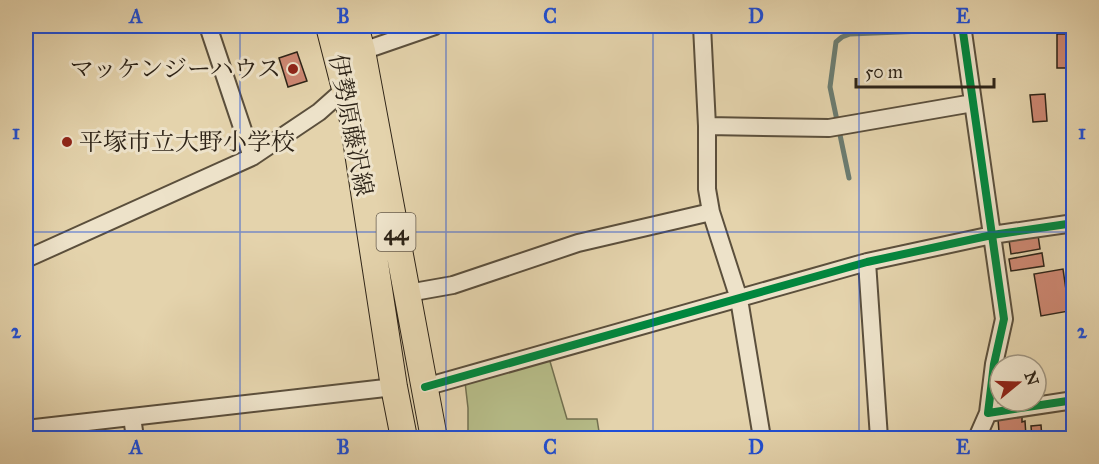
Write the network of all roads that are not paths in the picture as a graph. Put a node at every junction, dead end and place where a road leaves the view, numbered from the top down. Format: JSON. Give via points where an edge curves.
{"nodes":[{"id":1,"x":208,"y":26,"type":"edge"},
{"id":2,"x":329,"y":26,"type":"edge"},
{"id":3,"x":355,"y":26,"type":"edge"},
{"id":4,"x":435,"y":26,"type":"edge"},
{"id":5,"x":702,"y":26,"type":"edge"},
{"id":6,"x":964,"y":26,"type":"edge"},
{"id":7,"x":350,"y":55,"type":"junction"},
{"id":8,"x":346,"y":88,"type":"junction"},
{"id":9,"x":973,"y":103,"type":"junction"},
{"id":10,"x":707,"y":126,"type":"junction"},
{"id":11,"x":252,"y":157,"type":"junction"},
{"id":12,"x":711,"y":212,"type":"junction"},
{"id":13,"x":1074,"y":223,"type":"edge"},
{"id":14,"x":992,"y":235,"type":"junction"},
{"id":15,"x":26,"y":259,"type":"edge"},
{"id":16,"x":867,"y":262,"type":"junction"},
{"id":17,"x":408,"y":293,"type":"junction"},
{"id":18,"x":739,"y":299,"type":"junction"},
{"id":19,"x":996,"y":353,"type":"edge"},
{"id":20,"x":394,"y":387,"type":"junction"},
{"id":21,"x":425,"y":387,"type":"junction"},
{"id":22,"x":1074,"y":400,"type":"edge"},
{"id":23,"x":1048,"y":404,"type":"edge"},
{"id":24,"x":988,"y":413,"type":"edge"},
{"id":25,"x":132,"y":417,"type":"junction"},
{"id":26,"x":26,"y":429,"type":"edge"},
{"id":27,"x":135,"y":438,"type":"edge"},
{"id":28,"x":404,"y":438,"type":"edge"},
{"id":29,"x":434,"y":438,"type":"edge"},
{"id":30,"x":762,"y":438,"type":"edge"},
{"id":31,"x":879,"y":438,"type":"edge"},
{"id":32,"x":977,"y":438,"type":"edge"}],
"edges":[{"from":1,"to":11,"type":"street"},
{"from":2,"to":7,"type":"main road","name":"伊勢原藤沢線","number":"44"},
{"from":3,"to":7,"type":"main road","name":"伊勢原藤沢線","number":"44"},
{"from":4,"to":7,"type":"street"},
{"from":5,"to":10,"type":"street"},
{"from":6,"to":9,"type":"street"},
{"from":7,"to":8,"type":"main road","name":"伊勢原藤沢線","number":"44"},
{"from":7,"to":17,"type":"main road","name":"伊勢原藤沢線","number":"44"},
{"from":8,"to":11,"type":"street","via":[[319,112]]},
{"from":8,"to":20,"type":"main road","name":"伊勢原藤沢線","number":"44"},
{"from":9,"to":10,"type":"street","via":[[830,128]]},
{"from":9,"to":14,"type":"street"},
{"from":10,"to":12,"type":"street"},
{"from":11,"to":15,"type":"street"},
{"from":12,"to":17,"type":"street","via":[[578,243],[453,285]]},
{"from":12,"to":18,"type":"street"},
{"from":13,"to":14,"type":"street"},
{"from":14,"to":16,"type":"street"},
{"from":14,"to":19,"type":"street","via":[[1004,320]]},
{"from":16,"to":18,"type":"street"},
{"from":16,"to":31,"type":"street"},
{"from":17,"to":21,"type":"main road","name":"伊勢原藤沢線","number":"44"},
{"from":18,"to":21,"type":"street"},
{"from":18,"to":30,"type":"street"},
{"from":20,"to":25,"type":"street"},
{"from":20,"to":28,"type":"main road","name":"伊勢原藤沢線","number":"44"},
{"from":21,"to":29,"type":"main road","name":"伊勢原藤沢線","number":"44"},
{"from":22,"to":23,"type":"street"},
{"from":24,"to":32,"type":"street"},
{"from":25,"to":26,"type":"street"},
{"from":25,"to":27,"type":"street"}]}
